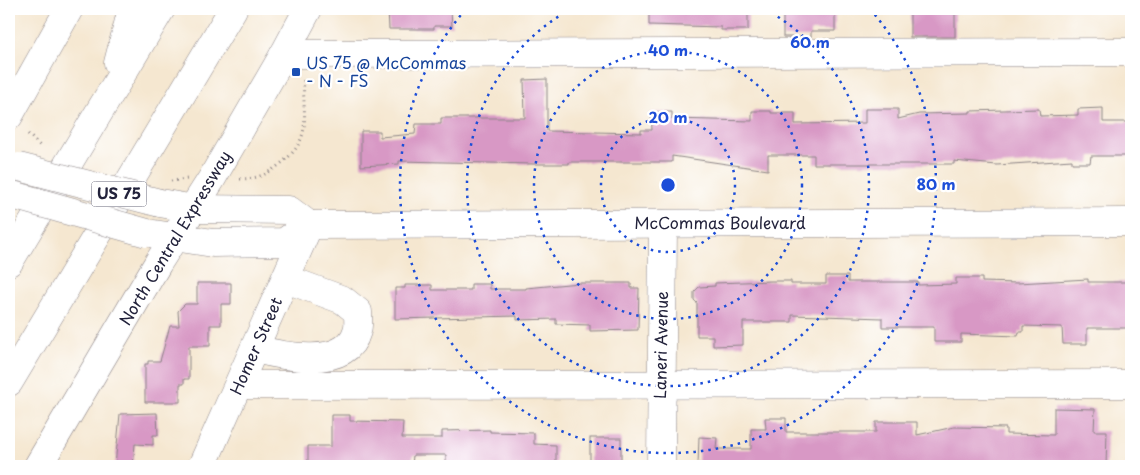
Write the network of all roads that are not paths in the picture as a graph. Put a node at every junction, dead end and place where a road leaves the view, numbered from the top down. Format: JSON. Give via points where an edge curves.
{"nodes":[{"id":1,"x":69,"y":9,"type":"edge"},
{"id":2,"x":132,"y":9,"type":"edge"},
{"id":3,"x":161,"y":9,"type":"edge"},
{"id":4,"x":233,"y":9,"type":"edge"},
{"id":5,"x":308,"y":9,"type":"edge"},
{"id":6,"x":1131,"y":52,"type":"edge"},
{"id":7,"x":284,"y":54,"type":"junction"},
{"id":8,"x":110,"y":93,"type":"junction"},
{"id":9,"x":9,"y":116,"type":"edge"},
{"id":10,"x":14,"y":168,"type":"edge"},
{"id":11,"x":9,"y":194,"type":"edge"},
{"id":12,"x":194,"y":209,"type":"junction"},
{"id":13,"x":1131,"y":222,"type":"edge"},
{"id":14,"x":662,"y":224,"type":"junction"},
{"id":15,"x":309,"y":225,"type":"junction"},
{"id":16,"x":175,"y":238,"type":"junction"},
{"id":17,"x":9,"y":262,"type":"edge"},
{"id":18,"x":286,"y":280,"type":"junction"},
{"id":19,"x":255,"y":348,"type":"junction"},
{"id":20,"x":9,"y":382,"type":"edge"},
{"id":21,"x":239,"y":384,"type":"junction"},
{"id":22,"x":660,"y":384,"type":"junction"},
{"id":23,"x":1131,"y":384,"type":"edge"},
{"id":24,"x":38,"y":466,"type":"edge"},
{"id":25,"x":202,"y":466,"type":"edge"},
{"id":26,"x":660,"y":466,"type":"edge"}],
"edges":[{"from":1,"to":9,"type":"main road"},
{"from":2,"to":8,"type":"main road"},
{"from":3,"to":8,"type":"main road"},
{"from":4,"to":20,"type":"main road","number":"US 75"},
{"from":5,"to":7,"type":"main road","name":"North Central Expressway"},
{"from":6,"to":7,"type":"main road"},
{"from":7,"to":12,"type":"main road","name":"North Central Expressway"},
{"from":8,"to":17,"type":"main road"},
{"from":10,"to":12,"type":"main road","bridge":true},
{"from":11,"to":16,"type":"main road","bridge":true},
{"from":12,"to":15,"type":"main road","via":[[289,210]]},
{"from":12,"to":16,"type":"main road","name":"North Central Expressway"},
{"from":13,"to":14,"type":"main road","name":"McCommas Boulevard"},
{"from":14,"to":15,"type":"main road","name":"McCommas Boulevard"},
{"from":14,"to":22,"type":"main road","name":"Laneri Avenue"},
{"from":15,"to":16,"type":"main road","via":[[284,242],[213,243]]},
{"from":15,"to":18,"type":"main road","name":"Homer Street"},
{"from":16,"to":24,"type":"main road","name":"North Central Expressway"},
{"from":18,"to":19,"type":"main road","name":"Homer Street"},
{"from":18,"to":19,"type":"main road","via":[[343,300],[358,312],[357,332],[345,348],[319,358],[285,356]]},
{"from":19,"to":21,"type":"main road","name":"Homer Street"},
{"from":21,"to":22,"type":"main road"},
{"from":21,"to":25,"type":"main road","name":"Homer Street"},
{"from":22,"to":23,"type":"main road"},
{"from":22,"to":26,"type":"main road","name":"Laneri Avenue"}]}
